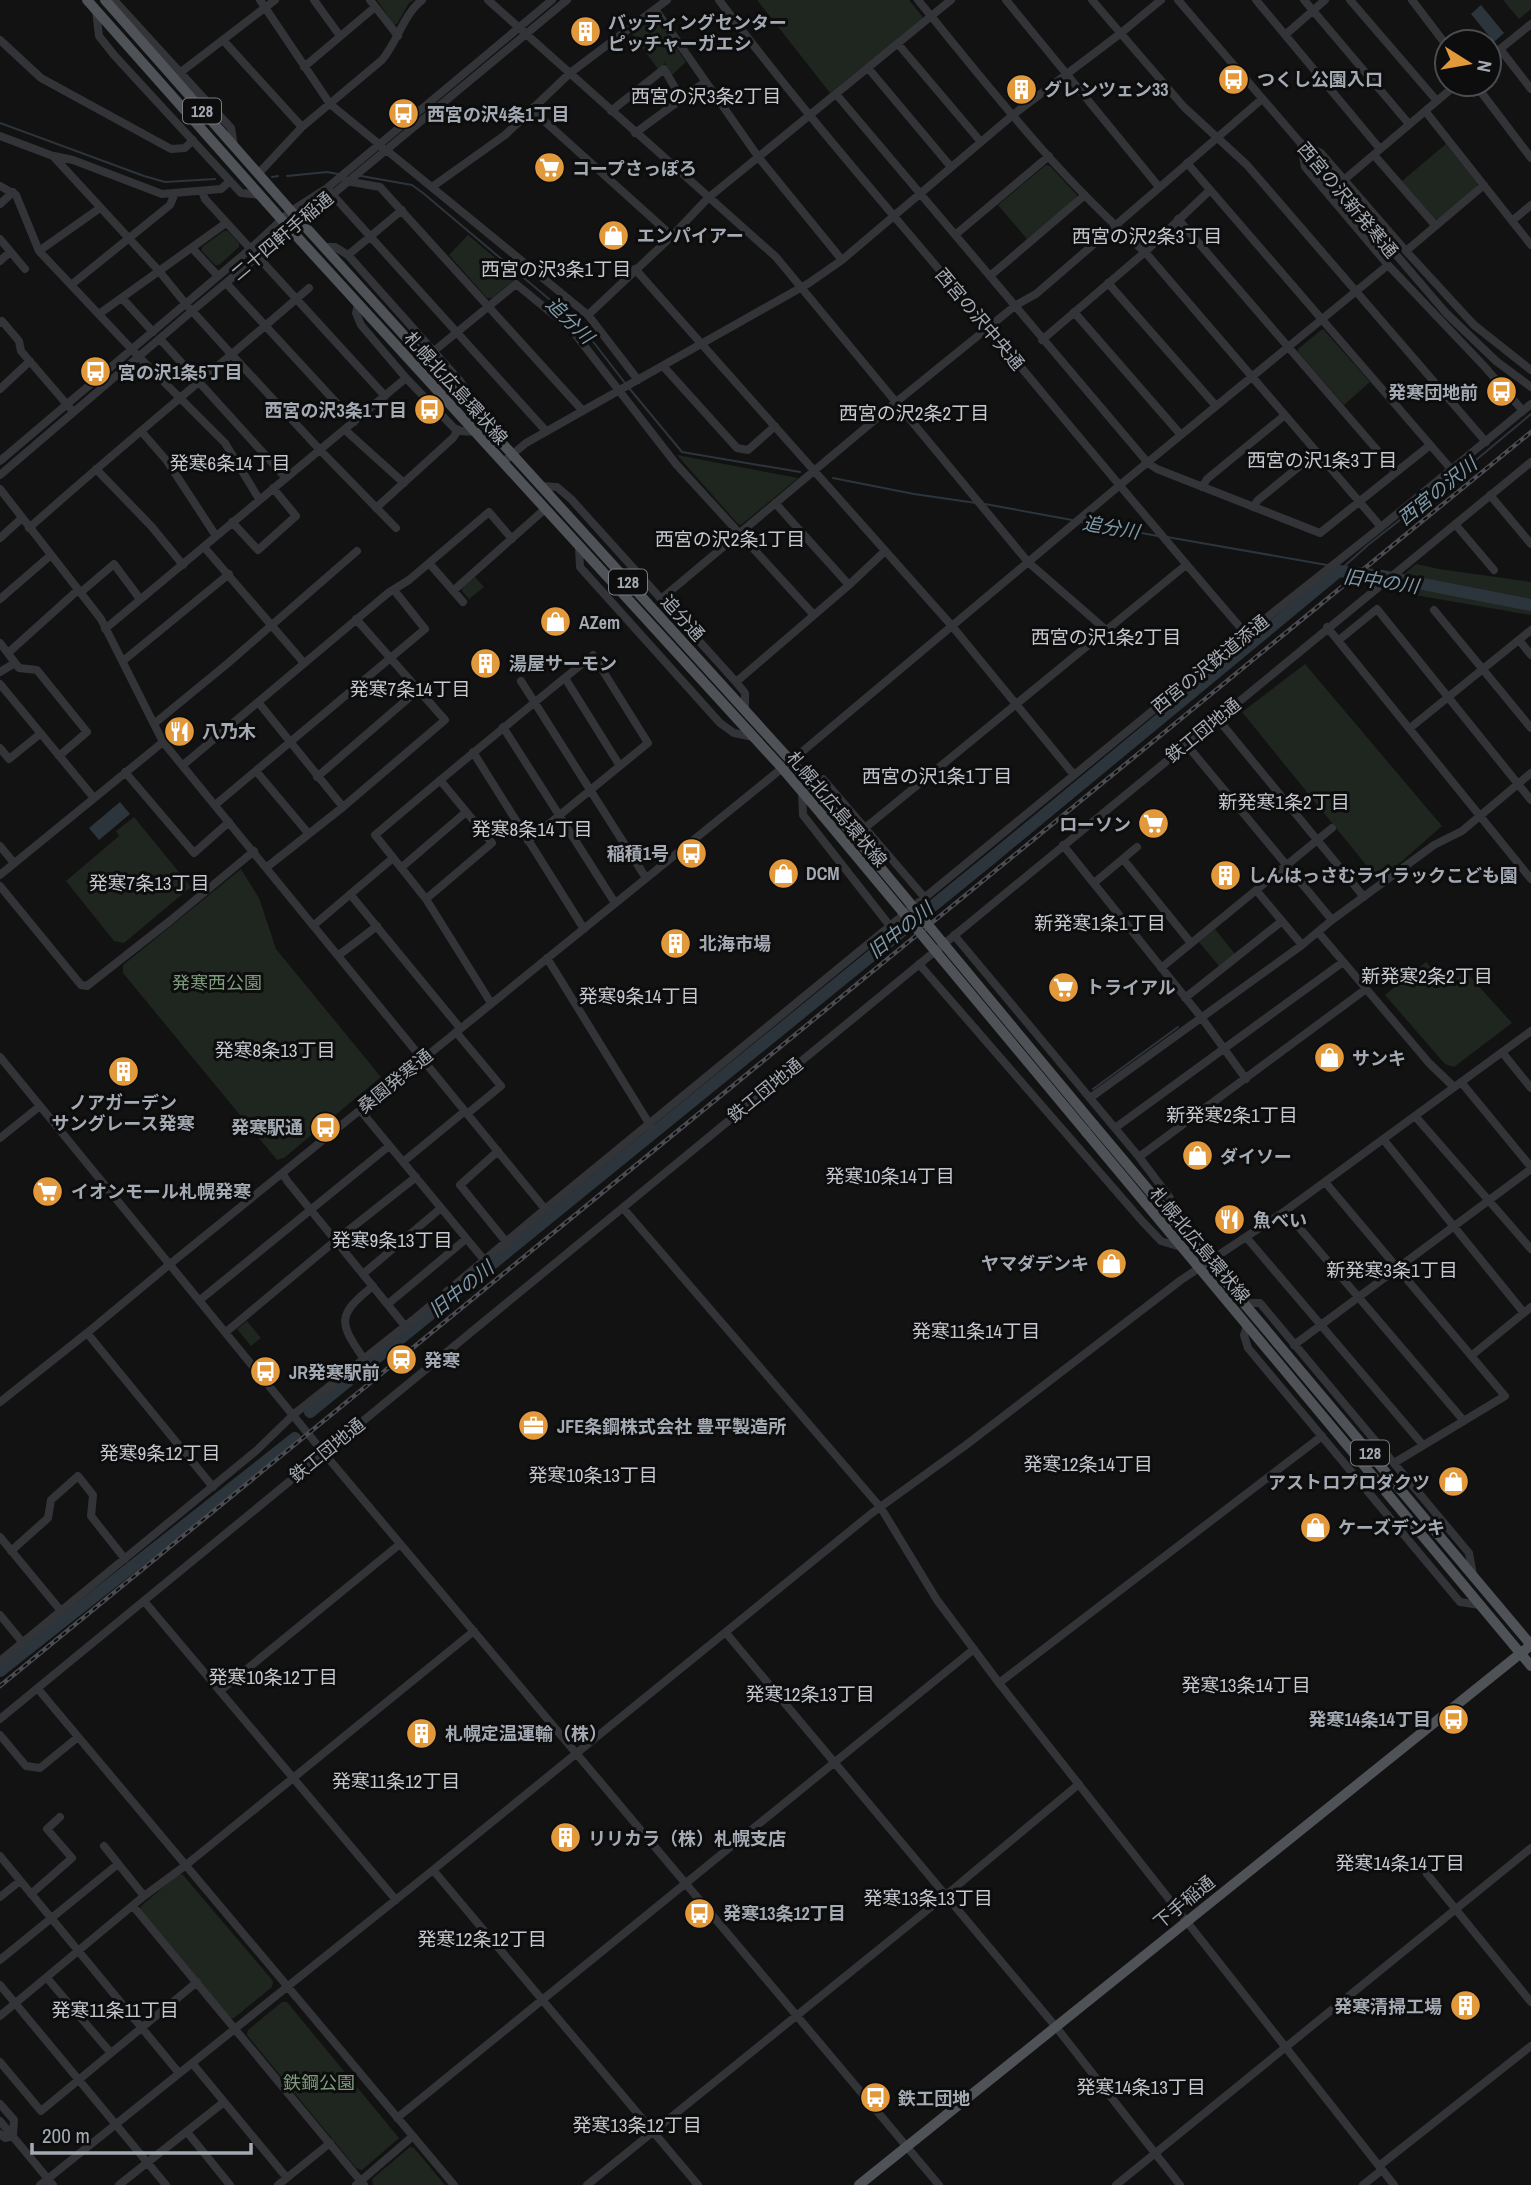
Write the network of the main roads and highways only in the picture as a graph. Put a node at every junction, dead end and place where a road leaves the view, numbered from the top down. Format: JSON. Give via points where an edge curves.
{"nodes":[{"id":1,"x":87,"y":0,"type":"edge"},
{"id":2,"x":105,"y":0,"type":"edge"},
{"id":3,"x":466,"y":403,"type":"joint"},
{"id":4,"x":791,"y":761,"type":"joint"},
{"id":5,"x":827,"y":812,"type":"junction"},
{"id":6,"x":1090,"y":1129,"type":"junction"},
{"id":7,"x":1531,"y":1645,"type":"edge"},
{"id":8,"x":1520,"y":1653,"type":"junction"},
{"id":9,"x":1531,"y":1667,"type":"edge"},
{"id":10,"x":859,"y":2185,"type":"edge"}],
"edges":[{"from":1,"to":5,"type":"main road","name":"札幌北広島環状線","number":"128","via":[[802,792]]},
{"from":2,"to":3,"type":"main road","name":"札幌北広島環状線","number":"128"},
{"from":3,"to":4,"type":"main road","name":"追分通","number":"128"},
{"from":4,"to":5,"type":"main road","name":"札幌北広島環状線","number":"128"},
{"from":5,"to":6,"type":"main road","name":"札幌北広島環状線","number":"128","bridge":true},
{"from":6,"to":7,"type":"main road","name":"札幌北広島環状線","number":"128","via":[[1170,1215]]},
{"from":6,"to":8,"type":"main road","name":"札幌北広島環状線","number":"128","via":[[1181,1247]]},
{"from":7,"to":8,"type":"main road","name":"下手稲通"},
{"from":8,"to":9,"type":"main road","name":"札幌北広島環状線","number":"128"},
{"from":8,"to":10,"type":"main road","name":"下手稲通"}]}
